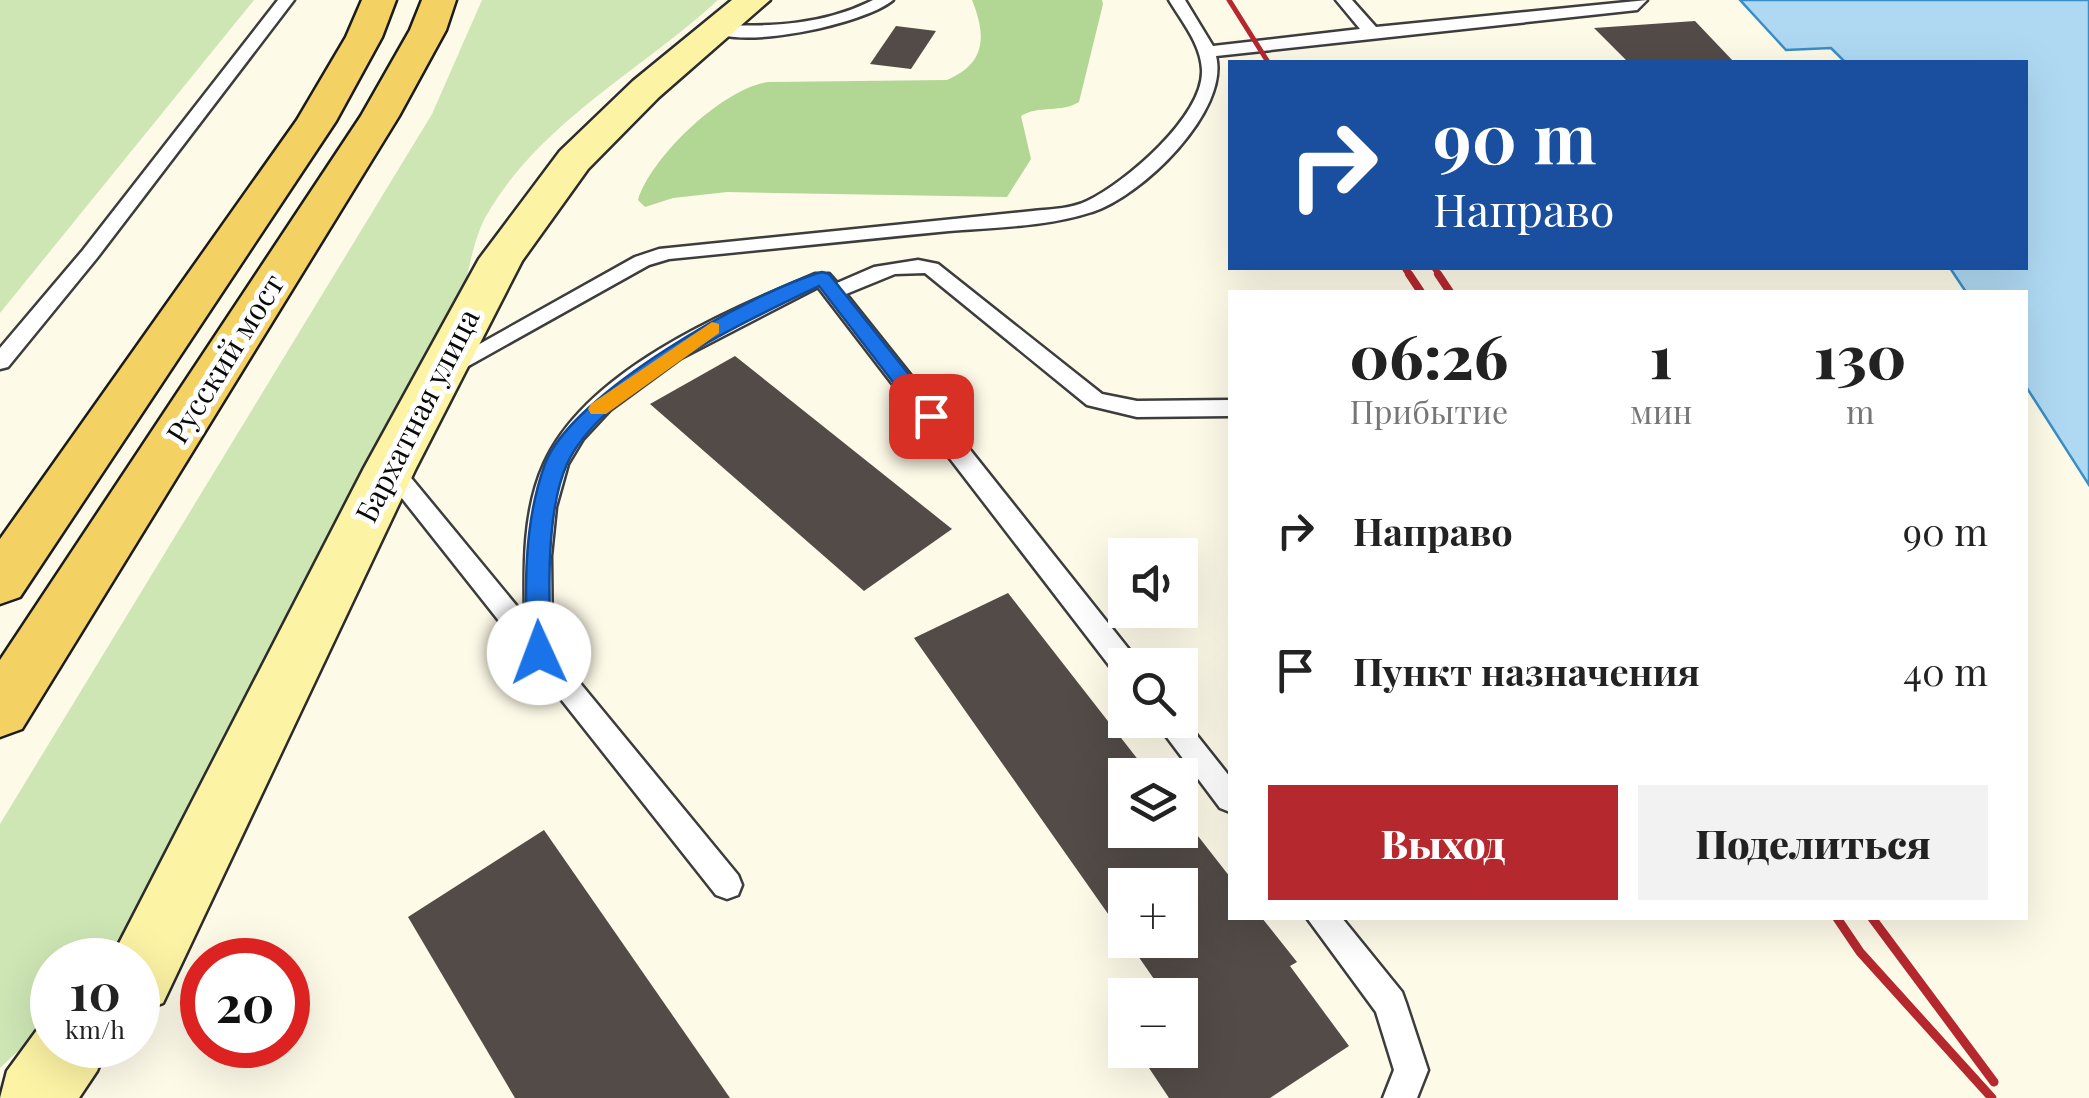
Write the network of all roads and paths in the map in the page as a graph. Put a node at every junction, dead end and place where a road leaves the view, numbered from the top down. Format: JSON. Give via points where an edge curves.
{"nodes":[{"id":1,"x":286,"y":0,"type":"edge"},
{"id":2,"x":379,"y":0,"type":"edge"},
{"id":3,"x":439,"y":0,"type":"edge"},
{"id":4,"x":885,"y":0,"type":"edge"},
{"id":5,"x":1177,"y":0,"type":"edge"},
{"id":6,"x":1344,"y":0,"type":"edge"},
{"id":7,"x":1639,"y":0,"type":"edge"},
{"id":8,"x":735,"y":15,"type":"edge"},
{"id":9,"x":1371,"y":31,"type":"junction"},
{"id":10,"x":1207,"y":52,"type":"junction"},
{"id":11,"x":797,"y":239,"type":"junction"},
{"id":12,"x":828,"y":285,"type":"junction"},
{"id":13,"x":0,"y":362,"type":"edge"},
{"id":14,"x":437,"y":374,"type":"junction"},
{"id":15,"x":1228,"y":408,"type":"edge"},
{"id":16,"x":390,"y":468,"type":"junction"},
{"id":17,"x":0,"y":582,"type":"edge"},
{"id":18,"x":1112,"y":648,"type":"edge"},
{"id":19,"x":539,"y":653,"type":"junction"},
{"id":20,"x":0,"y":710,"type":"edge"},
{"id":21,"x":1182,"y":738,"type":"edge"},
{"id":22,"x":1228,"y":796,"type":"edge"},
{"id":23,"x":726,"y":885,"type":"dead end"},
{"id":24,"x":175,"y":900,"type":"junction"},
{"id":25,"x":1324,"y":920,"type":"edge"},
{"id":26,"x":148,"y":938,"type":"edge"},
{"id":27,"x":157,"y":938,"type":"edge"},
{"id":28,"x":55,"y":1068,"type":"edge"},
{"id":29,"x":96,"y":1068,"type":"edge"},
{"id":30,"x":34,"y":1098,"type":"edge"},
{"id":31,"x":82,"y":1098,"type":"edge"},
{"id":32,"x":1400,"y":1098,"type":"edge"}],
"edges":[{"from":1,"to":13,"type":"lane"},
{"from":2,"to":17,"type":"main road","name":"Русский мост","via":[[316,121]]},
{"from":3,"to":20,"type":"main road","name":"Русский мост","via":[[380,116]]},
{"from":4,"to":8,"type":"lane","via":[[820,26],[758,32]]},
{"from":5,"to":10,"type":"lane"},
{"from":6,"to":9,"type":"lane"},
{"from":7,"to":9,"type":"lane"},
{"from":8,"to":14,"type":"street","name":"Бархатная улица","via":[[574,160],[501,259]]},
{"from":9,"to":10,"type":"lane"},
{"from":10,"to":11,"type":"lane","via":[[1208,94],[1178,135],[1118,192],[1090,207]]},
{"from":11,"to":12,"type":"lane"},
{"from":11,"to":14,"type":"lane","via":[[642,261]]},
{"from":12,"to":15,"type":"lane","via":[[892,266],[931,268],[1095,400],[1137,408]]},
{"from":12,"to":18,"type":"lane"},
{"from":12,"to":19,"type":"lane","via":[[698,336],[592,414],[556,463],[541,530]]},
{"from":14,"to":16,"type":"street","name":"Бархатная улица"},
{"from":16,"to":19,"type":"lane"},
{"from":16,"to":24,"type":"street","name":"Бархатная улица"},
{"from":19,"to":23,"type":"lane"},
{"from":21,"to":22,"type":"lane"},
{"from":24,"to":26,"type":"street"},
{"from":24,"to":27,"type":"street"},
{"from":25,"to":32,"type":"lane","via":[[1390,1003],[1410,1070]]},
{"from":28,"to":30,"type":"street"},
{"from":29,"to":31,"type":"street"}]}
